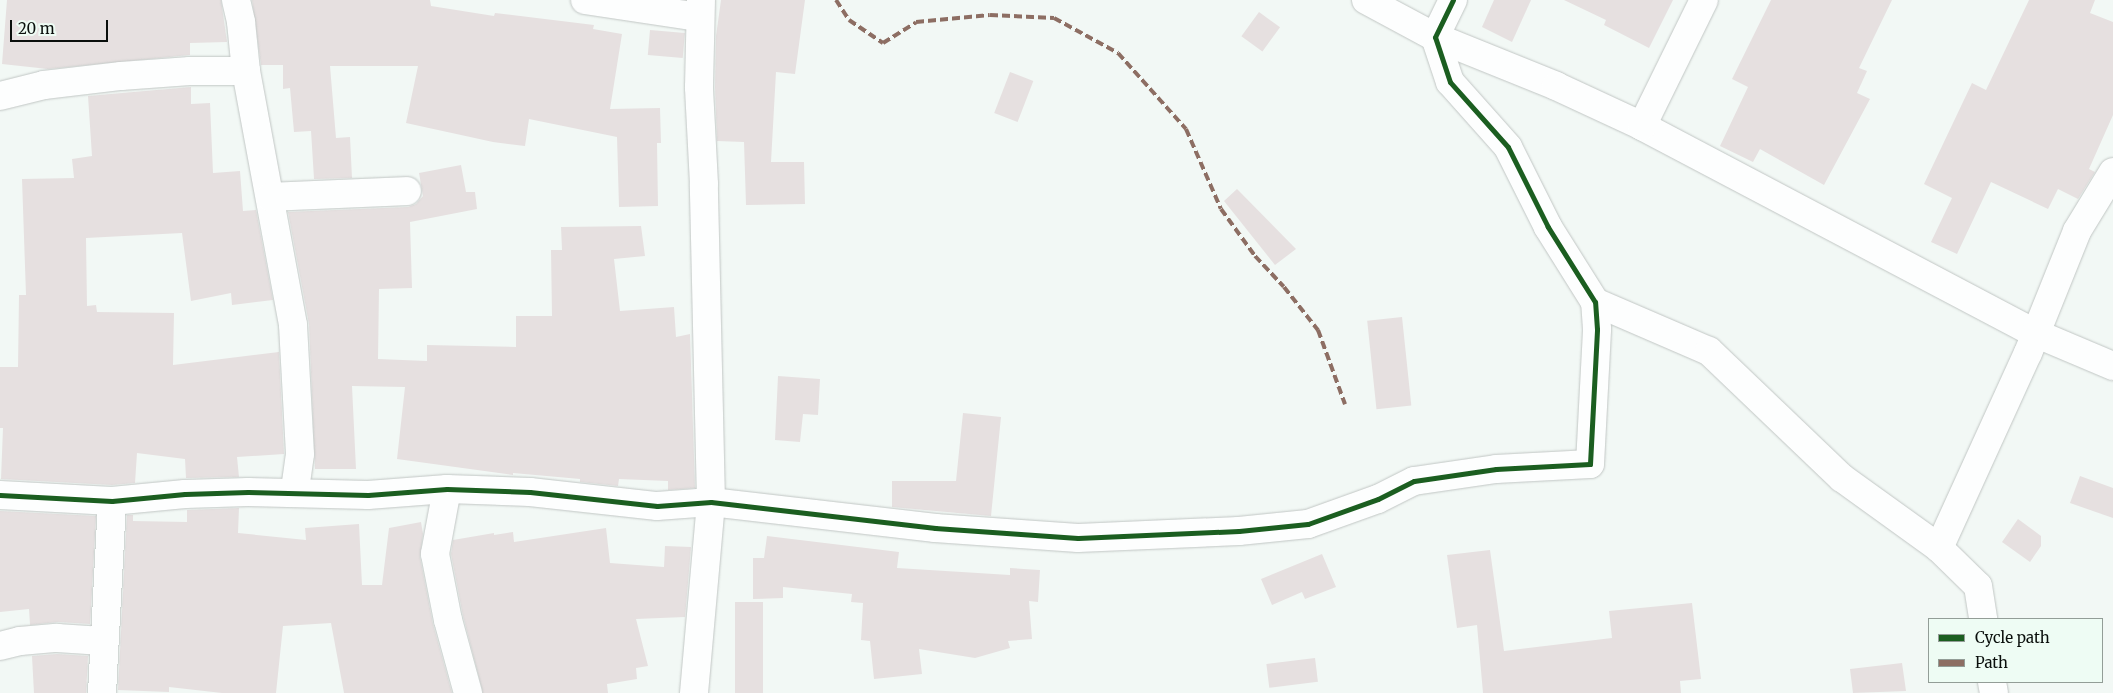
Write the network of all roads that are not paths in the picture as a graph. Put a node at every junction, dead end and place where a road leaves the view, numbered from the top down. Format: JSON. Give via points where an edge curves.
{"nodes":[{"id":1,"x":236,"y":0,"type":"edge"},
{"id":2,"x":585,"y":0,"type":"edge"},
{"id":3,"x":1366,"y":0,"type":"edge"},
{"id":4,"x":1453,"y":0,"type":"edge"},
{"id":5,"x":1704,"y":0,"type":"edge"},
{"id":6,"x":700,"y":8,"type":"edge"},
{"id":7,"x":1434,"y":37,"type":"junction"},
{"id":8,"x":246,"y":71,"type":"junction"},
{"id":9,"x":0,"y":96,"type":"edge"},
{"id":10,"x":1642,"y":126,"type":"junction"},
{"id":11,"x":2113,"y":172,"type":"edge"},
{"id":12,"x":406,"y":190,"type":"dead end"},
{"id":13,"x":270,"y":197,"type":"junction"},
{"id":14,"x":1595,"y":302,"type":"junction"},
{"id":15,"x":2035,"y":333,"type":"junction"},
{"id":16,"x":2113,"y":366,"type":"edge"},
{"id":17,"x":447,"y":489,"type":"junction"},
{"id":18,"x":296,"y":491,"type":"junction"},
{"id":19,"x":0,"y":495,"type":"edge"},
{"id":20,"x":112,"y":501,"type":"junction"},
{"id":21,"x":711,"y":502,"type":"junction"},
{"id":22,"x":1939,"y":548,"type":"junction"},
{"id":23,"x":1983,"y":618,"type":"edge"},
{"id":24,"x":103,"y":641,"type":"junction"},
{"id":25,"x":0,"y":646,"type":"edge"},
{"id":26,"x":102,"y":693,"type":"edge"},
{"id":27,"x":468,"y":693,"type":"edge"},
{"id":28,"x":694,"y":693,"type":"edge"}],
"edges":[{"from":1,"to":8,"type":"street","via":[[242,22]]},
{"from":2,"to":6,"type":"street"},
{"from":3,"to":7,"type":"street"},
{"from":4,"to":7,"type":"street"},
{"from":5,"to":10,"type":"street"},
{"from":6,"to":21,"type":"street","via":[[699,87]]},
{"from":7,"to":10,"type":"street","via":[[1556,86]]},
{"from":7,"to":14,"type":"street","via":[[1450,82],[1508,147],[1548,227]]},
{"from":8,"to":9,"type":"street","via":[[121,76],[44,85]]},
{"from":8,"to":13,"type":"street"},
{"from":10,"to":15,"type":"street"},
{"from":11,"to":15,"type":"street","via":[[2077,231]]},
{"from":12,"to":13,"type":"street"},
{"from":13,"to":18,"type":"street","via":[[293,325],[300,454]]},
{"from":14,"to":21,"type":"street","via":[[1597,329],[1590,464],[1496,469],[1414,481],[1378,499],[1308,524],[1239,531],[1078,538],[935,528]]},
{"from":14,"to":22,"type":"street","via":[[1709,351],[1842,478]]},
{"from":15,"to":16,"type":"street"},
{"from":15,"to":22,"type":"street"},
{"from":17,"to":18,"type":"street","via":[[368,496]]},
{"from":17,"to":21,"type":"street","via":[[530,492],[658,506]]},
{"from":17,"to":27,"type":"street","via":[[435,554],[448,620]]},
{"from":18,"to":20,"type":"street","via":[[185,494]]},
{"from":19,"to":20,"type":"street"},
{"from":20,"to":24,"type":"street"},
{"from":21,"to":28,"type":"street"},
{"from":22,"to":23,"type":"street","via":[[1978,586]]},
{"from":24,"to":25,"type":"street","via":[[57,638]]},
{"from":24,"to":26,"type":"street"}]}
